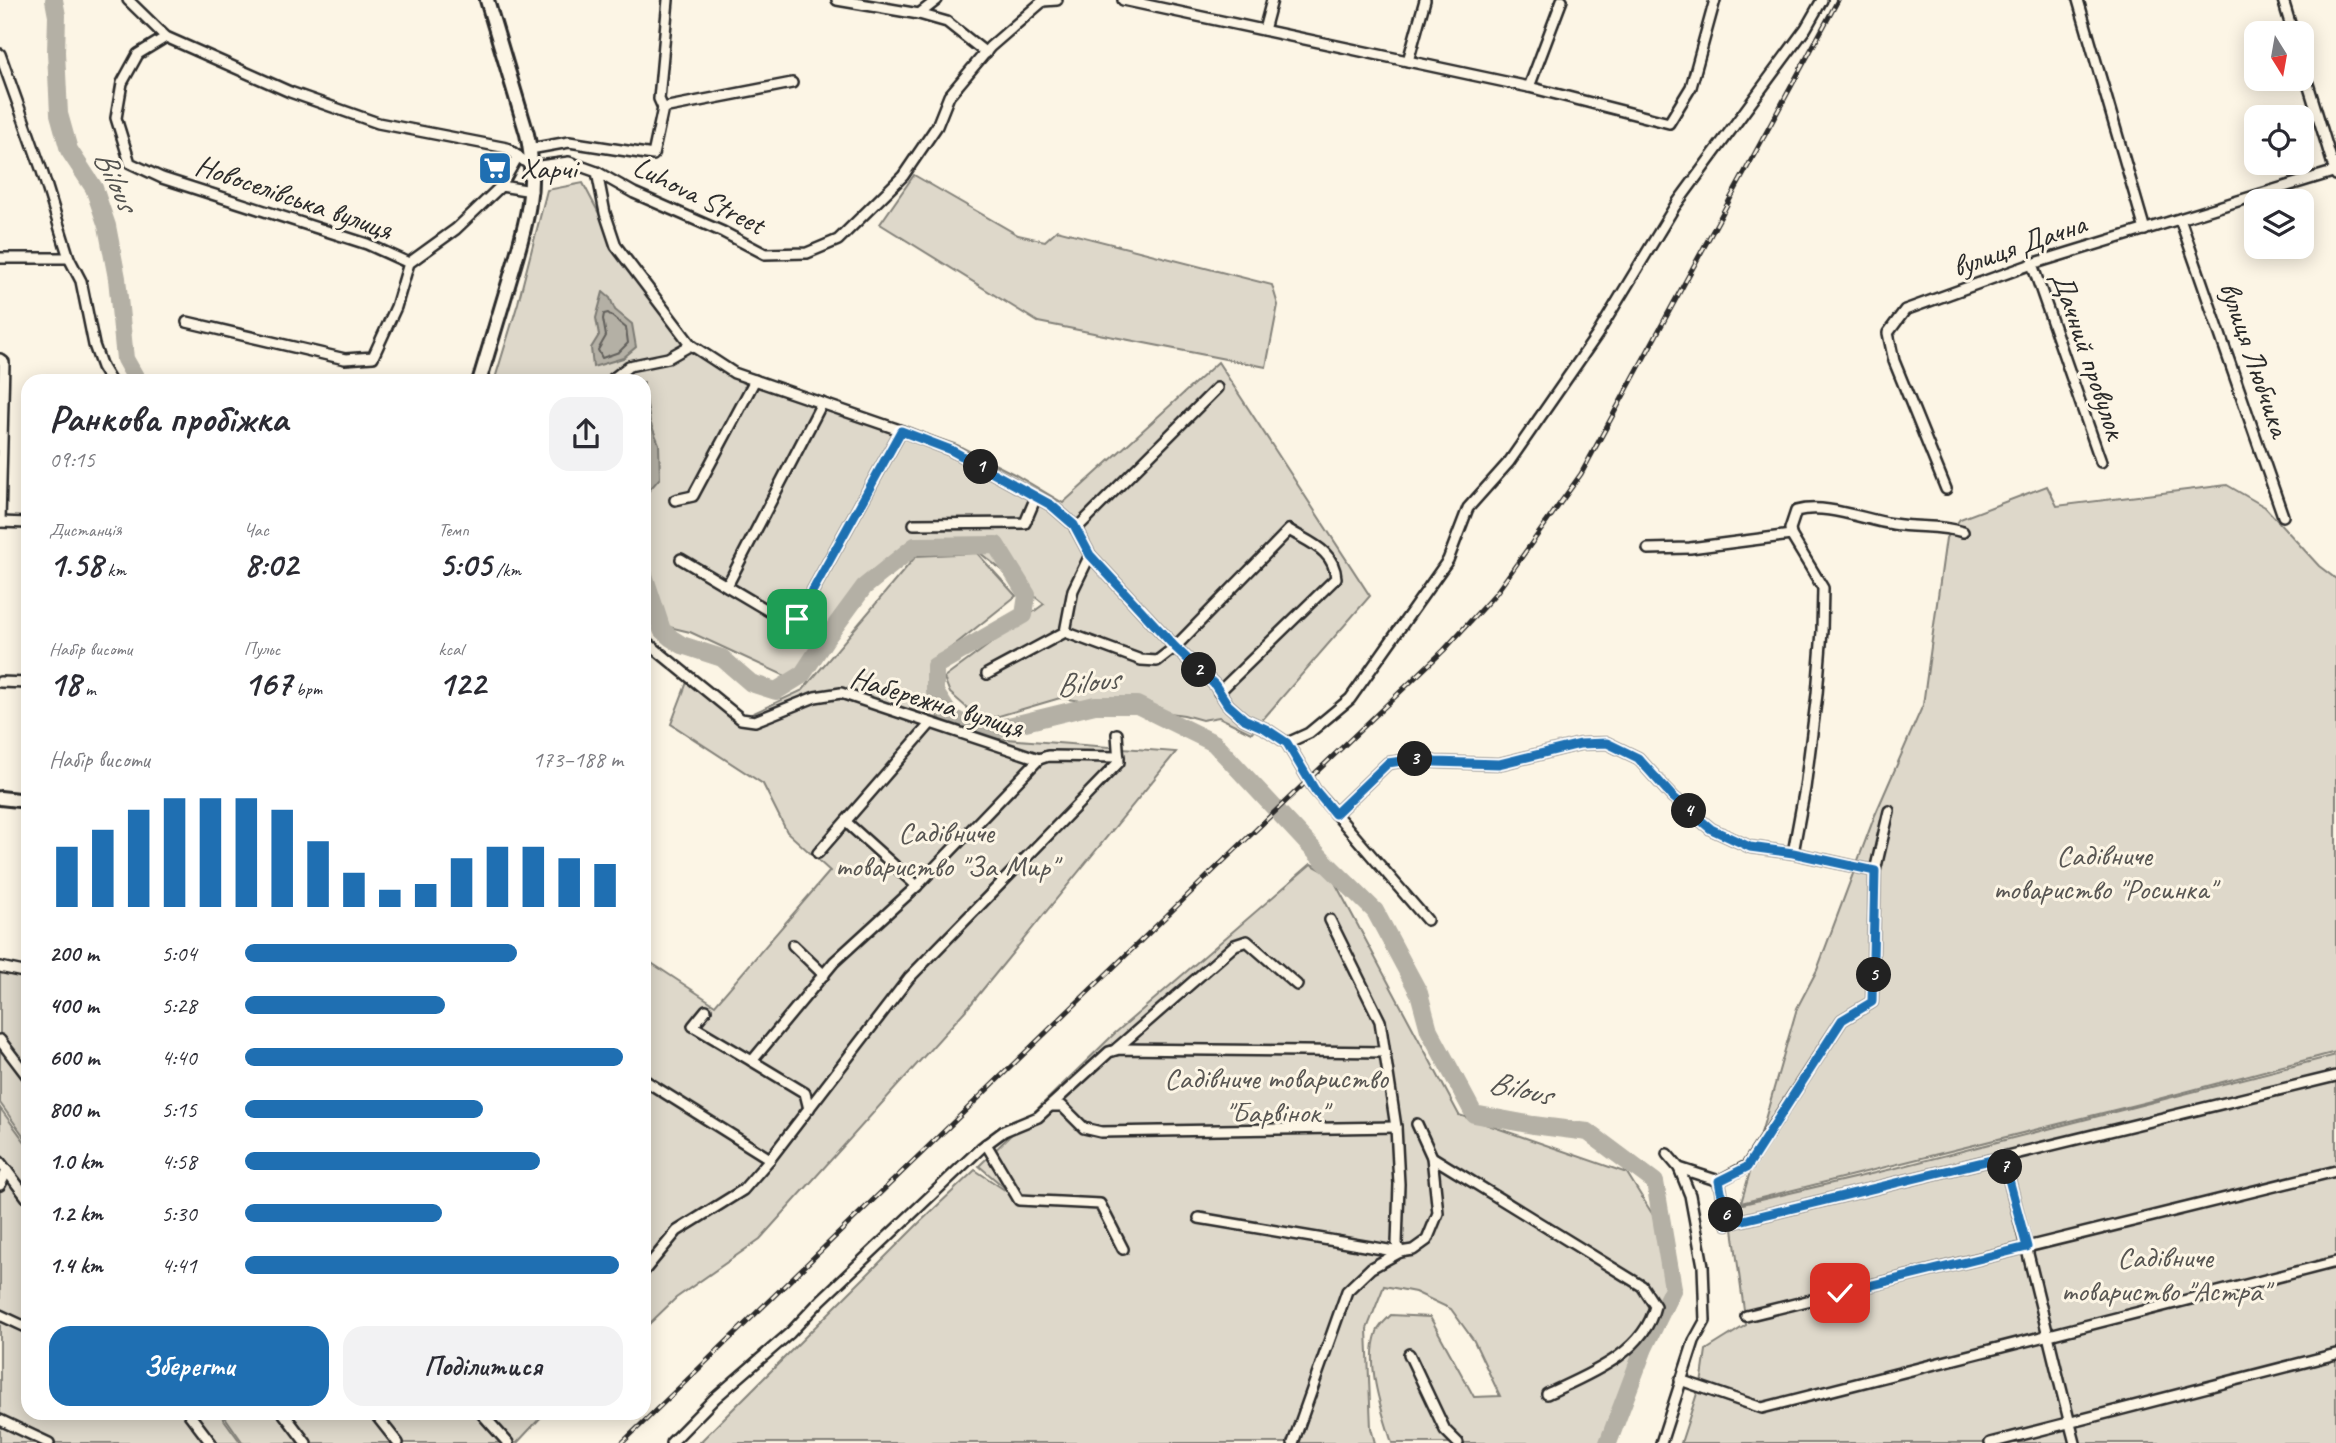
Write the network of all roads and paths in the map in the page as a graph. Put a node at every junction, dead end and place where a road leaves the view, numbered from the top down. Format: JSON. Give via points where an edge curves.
{"nodes":[{"id":1,"x":128,"y":0,"type":"edge"},
{"id":2,"x":487,"y":0,"type":"edge"},
{"id":3,"x":668,"y":0,"type":"edge"},
{"id":4,"x":837,"y":0,"type":"edge"},
{"id":5,"x":937,"y":0,"type":"edge"},
{"id":6,"x":1057,"y":0,"type":"edge"},
{"id":7,"x":1123,"y":0,"type":"edge"},
{"id":8,"x":1272,"y":0,"type":"edge"},
{"id":9,"x":1425,"y":0,"type":"edge"},
{"id":10,"x":1562,"y":0,"type":"edge"},
{"id":11,"x":1715,"y":0,"type":"edge"},
{"id":12,"x":1822,"y":0,"type":"edge"},
{"id":13,"x":2078,"y":0,"type":"edge"},
{"id":14,"x":2283,"y":0,"type":"edge"},
{"id":15,"x":919,"y":14,"type":"junction"},
{"id":16,"x":2289,"y":21,"type":"edge"},
{"id":17,"x":1264,"y":30,"type":"junction"},
{"id":18,"x":166,"y":37,"type":"junction"},
{"id":19,"x":986,"y":52,"type":"junction"},
{"id":20,"x":0,"y":54,"type":"edge"},
{"id":21,"x":1408,"y":61,"type":"junction"},
{"id":22,"x":792,"y":83,"type":"dead end"},
{"id":23,"x":1529,"y":87,"type":"junction"},
{"id":24,"x":2310,"y":91,"type":"edge"},
{"id":25,"x":663,"y":108,"type":"junction"},
{"id":26,"x":530,"y":149,"type":"junction"},
{"id":27,"x":518,"y":156,"type":"junction"},
{"id":28,"x":532,"y":167,"type":"junction"},
{"id":29,"x":597,"y":172,"type":"junction"},
{"id":30,"x":2336,"y":172,"type":"edge"},
{"id":31,"x":501,"y":186,"type":"junction"},
{"id":32,"x":532,"y":191,"type":"junction"},
{"id":33,"x":2180,"y":219,"type":"junction"},
{"id":34,"x":2145,"y":230,"type":"junction"},
{"id":35,"x":0,"y":258,"type":"edge"},
{"id":36,"x":69,"y":258,"type":"junction"},
{"id":37,"x":409,"y":263,"type":"junction"},
{"id":38,"x":2032,"y":264,"type":"junction"},
{"id":39,"x":187,"y":322,"type":"dead end"},
{"id":40,"x":691,"y":345,"type":"junction"},
{"id":41,"x":0,"y":359,"type":"edge"},
{"id":42,"x":106,"y":374,"type":"edge"},
{"id":43,"x":481,"y":374,"type":"edge"},
{"id":44,"x":619,"y":374,"type":"edge"},
{"id":45,"x":755,"y":380,"type":"junction"},
{"id":46,"x":1217,"y":388,"type":"dead end"},
{"id":47,"x":821,"y":403,"type":"junction"},
{"id":48,"x":901,"y":431,"type":"junction"},
{"id":49,"x":2101,"y":462,"type":"dead end"},
{"id":50,"x":1946,"y":489,"type":"dead end"},
{"id":51,"x":1036,"y":497,"type":"junction"},
{"id":52,"x":676,"y":500,"type":"dead end"},
{"id":53,"x":2283,"y":516,"type":"dead end"},
{"id":54,"x":0,"y":522,"type":"edge"},
{"id":55,"x":21,"y":523,"type":"edge"},
{"id":56,"x":914,"y":524,"type":"dead end"},
{"id":57,"x":1076,"y":529,"type":"junction"},
{"id":58,"x":1963,"y":532,"type":"dead end"},
{"id":59,"x":1791,"y":535,"type":"junction"},
{"id":60,"x":1648,"y":549,"type":"dead end"},
{"id":61,"x":1090,"y":555,"type":"junction"},
{"id":62,"x":681,"y":559,"type":"dead end"},
{"id":63,"x":727,"y":586,"type":"junction"},
{"id":64,"x":1065,"y":632,"type":"junction"},
{"id":65,"x":651,"y":646,"type":"edge"},
{"id":66,"x":1175,"y":647,"type":"junction"},
{"id":67,"x":987,"y":674,"type":"dead end"},
{"id":68,"x":0,"y":682,"type":"edge"},
{"id":69,"x":21,"y":684,"type":"edge"},
{"id":70,"x":1219,"y":692,"type":"junction"},
{"id":71,"x":930,"y":724,"type":"junction"},
{"id":72,"x":1117,"y":734,"type":"dead end"},
{"id":73,"x":1287,"y":743,"type":"junction"},
{"id":74,"x":1119,"y":757,"type":"junction"},
{"id":75,"x":1039,"y":760,"type":"junction"},
{"id":76,"x":0,"y":799,"type":"edge"},
{"id":77,"x":21,"y":800,"type":"edge"},
{"id":78,"x":1889,"y":811,"type":"dead end"},
{"id":79,"x":1335,"y":814,"type":"junction"},
{"id":80,"x":846,"y":822,"type":"junction"},
{"id":81,"x":818,"y":853,"type":"dead end"},
{"id":82,"x":1793,"y":853,"type":"junction"},
{"id":83,"x":1875,"y":871,"type":"junction"},
{"id":84,"x":917,"y":886,"type":"junction"},
{"id":85,"x":1330,"y":920,"type":"dead end"},
{"id":86,"x":1427,"y":920,"type":"dead end"},
{"id":87,"x":793,"y":946,"type":"dead end"},
{"id":88,"x":0,"y":967,"type":"edge"},
{"id":89,"x":21,"y":972,"type":"edge"},
{"id":90,"x":824,"y":975,"type":"junction"},
{"id":91,"x":1297,"y":985,"type":"dead end"},
{"id":92,"x":706,"y":1010,"type":"dead end"},
{"id":93,"x":0,"y":1040,"type":"edge"},
{"id":94,"x":1115,"y":1050,"type":"junction"},
{"id":95,"x":1384,"y":1052,"type":"junction"},
{"id":96,"x":752,"y":1061,"type":"junction"},
{"id":97,"x":21,"y":1068,"type":"edge"},
{"id":98,"x":2336,"y":1076,"type":"edge"},
{"id":99,"x":651,"y":1084,"type":"edge"},
{"id":100,"x":1051,"y":1106,"type":"junction"},
{"id":101,"x":809,"y":1109,"type":"junction"},
{"id":102,"x":1417,"y":1124,"type":"dead end"},
{"id":103,"x":1396,"y":1126,"type":"junction"},
{"id":104,"x":986,"y":1144,"type":"junction"},
{"id":105,"x":1667,"y":1154,"type":"dead end"},
{"id":106,"x":1432,"y":1157,"type":"junction"},
{"id":107,"x":2003,"y":1157,"type":"junction"},
{"id":108,"x":770,"y":1159,"type":"junction"},
{"id":109,"x":0,"y":1162,"type":"edge"},
{"id":110,"x":1679,"y":1168,"type":"junction"},
{"id":111,"x":7,"y":1171,"type":"junction"},
{"id":112,"x":2336,"y":1171,"type":"edge"},
{"id":113,"x":1719,"y":1181,"type":"junction"},
{"id":114,"x":0,"y":1185,"type":"edge"},
{"id":115,"x":21,"y":1190,"type":"edge"},
{"id":116,"x":1199,"y":1218,"type":"dead end"},
{"id":117,"x":2027,"y":1247,"type":"junction"},
{"id":118,"x":1123,"y":1249,"type":"dead end"},
{"id":119,"x":1400,"y":1252,"type":"junction"},
{"id":120,"x":2336,"y":1262,"type":"edge"},
{"id":121,"x":651,"y":1263,"type":"edge"},
{"id":122,"x":0,"y":1315,"type":"edge"},
{"id":123,"x":1746,"y":1316,"type":"dead end"},
{"id":124,"x":21,"y":1325,"type":"edge"},
{"id":125,"x":2046,"y":1335,"type":"junction"},
{"id":126,"x":1409,"y":1354,"type":"dead end"},
{"id":127,"x":2336,"y":1354,"type":"edge"},
{"id":128,"x":1680,"y":1380,"type":"junction"},
{"id":129,"x":1547,"y":1394,"type":"dead end"},
{"id":130,"x":0,"y":1420,"type":"edge"},
{"id":131,"x":194,"y":1420,"type":"edge"},
{"id":132,"x":289,"y":1420,"type":"edge"},
{"id":133,"x":380,"y":1420,"type":"edge"},
{"id":134,"x":487,"y":1420,"type":"edge"},
{"id":135,"x":2070,"y":1423,"type":"junction"},
{"id":136,"x":49,"y":1443,"type":"edge"},
{"id":137,"x":211,"y":1443,"type":"edge"},
{"id":138,"x":306,"y":1443,"type":"edge"},
{"id":139,"x":398,"y":1443,"type":"edge"},
{"id":140,"x":508,"y":1443,"type":"edge"},
{"id":141,"x":671,"y":1443,"type":"edge"},
{"id":142,"x":1293,"y":1443,"type":"edge"},
{"id":143,"x":1458,"y":1443,"type":"edge"},
{"id":144,"x":1661,"y":1443,"type":"edge"},
{"id":145,"x":1990,"y":1443,"type":"edge"},
{"id":146,"x":2075,"y":1443,"type":"edge"}],
"edges":[{"from":1,"to":18,"type":"street"},
{"from":2,"to":26,"type":"main road"},
{"from":3,"to":25,"type":"street","via":[[659,99]]},
{"from":4,"to":15,"type":"street"},
{"from":5,"to":15,"type":"street"},
{"from":6,"to":19,"type":"street","name":"Luhova Street","via":[[1043,1]]},
{"from":7,"to":17,"type":"street"},
{"from":8,"to":17,"type":"street"},
{"from":9,"to":21,"type":"street"},
{"from":10,"to":23,"type":"street"},
{"from":11,"to":23,"type":"street","via":[[1691,87],[1669,123]]},
{"from":12,"to":73,"type":"street","via":[[1675,206],[1597,335],[1509,462],[1468,508],[1448,560],[1350,699],[1309,733]]},
{"from":13,"to":34,"type":"street"},
{"from":14,"to":16,"type":"street"},
{"from":15,"to":19,"type":"street","via":[[947,22]]},
{"from":17,"to":21,"type":"street"},
{"from":18,"to":27,"type":"street","via":[[290,92],[378,123],[507,148]]},
{"from":18,"to":37,"type":"street","name":"Новоселівська вулиця","via":[[138,54],[122,83],[116,118],[130,163],[162,178],[367,244]]},
{"from":19,"to":29,"type":"street","name":"Luhova Street","via":[[949,96],[937,125],[903,176],[838,240],[807,253],[765,254]]},
{"from":20,"to":36,"type":"street"},
{"from":21,"to":23,"type":"street"},
{"from":22,"to":25,"type":"street"},
{"from":24,"to":30,"type":"street"},
{"from":25,"to":26,"type":"street","via":[[653,155],[569,142]]},
{"from":26,"to":28,"type":"main road"},
{"from":27,"to":28,"type":"street"},
{"from":27,"to":31,"type":"street"},
{"from":28,"to":29,"type":"street","name":"Luhova Street","via":[[569,162]]},
{"from":28,"to":32,"type":"main road"},
{"from":29,"to":40,"type":"street","via":[[616,246]]},
{"from":30,"to":33,"type":"street","name":"вулиця Дачна"},
{"from":31,"to":32,"type":"street"},
{"from":31,"to":37,"type":"street","via":[[456,229]]},
{"from":32,"to":43,"type":"main road","via":[[526,228]]},
{"from":33,"to":34,"type":"street","name":"вулиця Дачна"},
{"from":33,"to":53,"type":"street","name":"вулиця Любчика"},
{"from":34,"to":38,"type":"street","name":"вулиця Дачна"},
{"from":35,"to":36,"type":"street"},
{"from":36,"to":42,"type":"street","via":[[81,281],[94,345]]},
{"from":37,"to":39,"type":"street","via":[[396,307],[373,357],[345,359]]},
{"from":38,"to":49,"type":"street","name":"Дачний провулок"},
{"from":38,"to":50,"type":"street","name":"вулиця Дачна","via":[[1905,310],[1888,333],[1894,361]]},
{"from":40,"to":44,"type":"street","via":[[668,358],[629,366]]},
{"from":40,"to":45,"type":"street","via":[[734,373]]},
{"from":41,"to":54,"type":"street","via":[[4,362]]},
{"from":45,"to":47,"type":"street"},
{"from":45,"to":52,"type":"street","via":[[693,496]]},
{"from":46,"to":57,"type":"street"},
{"from":47,"to":48,"type":"street"},
{"from":47,"to":63,"type":"street"},
{"from":48,"to":51,"type":"street","via":[[951,450]]},
{"from":48,"to":63,"type":"street","via":[[797,619],[789,623]]},
{"from":51,"to":56,"type":"street","via":[[1025,523]]},
{"from":51,"to":57,"type":"street"},
{"from":54,"to":55,"type":"street"},
{"from":57,"to":61,"type":"street"},
{"from":58,"to":59,"type":"street","via":[[1945,526],[1895,525],[1811,507],[1796,511]]},
{"from":59,"to":60,"type":"street"},
{"from":59,"to":82,"type":"street","via":[[1823,588],[1817,694]]},
{"from":61,"to":64,"type":"street","via":[[1073,590]]},
{"from":61,"to":66,"type":"street"},
{"from":62,"to":63,"type":"street"},
{"from":64,"to":66,"type":"street","via":[[1141,660],[1157,661]]},
{"from":64,"to":67,"type":"street"},
{"from":65,"to":71,"type":"street","name":"Набережна вулиця","via":[[741,719],[755,721],[815,697],[841,693]]},
{"from":66,"to":70,"type":"street"},
{"from":66,"to":70,"type":"street","via":[[1289,530],[1330,556],[1336,578]]},
{"from":68,"to":69,"type":"street"},
{"from":70,"to":73,"type":"street","via":[[1244,719]]},
{"from":71,"to":75,"type":"street","name":"Набережна вулиця"},
{"from":71,"to":80,"type":"street"},
{"from":72,"to":74,"type":"street"},
{"from":73,"to":79,"type":"street"},
{"from":74,"to":75,"type":"street","via":[[1048,756]]},
{"from":74,"to":101,"type":"street","via":[[909,978]]},
{"from":75,"to":84,"type":"street"},
{"from":76,"to":77,"type":"main road"},
{"from":78,"to":83,"type":"street"},
{"from":79,"to":82,"type":"street","via":[[1388,763],[1422,758],[1499,764],[1580,744],[1607,743],[1638,758],[1673,797],[1711,829],[1750,847]]},
{"from":79,"to":86,"type":"street"},
{"from":80,"to":81,"type":"street"},
{"from":80,"to":84,"type":"street"},
{"from":82,"to":83,"type":"street"},
{"from":83,"to":113,"type":"street","via":[[1872,1002],[1842,1020],[1747,1167]]},
{"from":84,"to":90,"type":"street"},
{"from":85,"to":95,"type":"street","via":[[1380,1021]]},
{"from":87,"to":90,"type":"street"},
{"from":88,"to":89,"type":"street"},
{"from":90,"to":96,"type":"street"},
{"from":91,"to":94,"type":"street","via":[[1247,942],[1235,945]]},
{"from":92,"to":96,"type":"street","via":[[693,1026]]},
{"from":93,"to":97,"type":"street"},
{"from":94,"to":95,"type":"street"},
{"from":94,"to":100,"type":"street"},
{"from":95,"to":103,"type":"street"},
{"from":96,"to":101,"type":"street","via":[[805,1093]]},
{"from":98,"to":107,"type":"street"},
{"from":99,"to":108,"type":"street"},
{"from":100,"to":103,"type":"street","via":[[1062,1106],[1084,1128],[1101,1132]]},
{"from":100,"to":104,"type":"street"},
{"from":101,"to":108,"type":"street"},
{"from":102,"to":106,"type":"street"},
{"from":103,"to":119,"type":"street"},
{"from":104,"to":118,"type":"street","via":[[1019,1200],[1100,1205]]},
{"from":104,"to":141,"type":"street"},
{"from":105,"to":110,"type":"street"},
{"from":106,"to":119,"type":"street","via":[[1438,1213],[1427,1240]]},
{"from":106,"to":129,"type":"street","via":[[1642,1286],[1655,1306],[1640,1337],[1603,1367]]},
{"from":107,"to":113,"type":"street","via":[[1727,1224]]},
{"from":107,"to":117,"type":"street"},
{"from":108,"to":121,"type":"street","via":[[743,1190],[677,1231]]},
{"from":109,"to":111,"type":"street"},
{"from":110,"to":113,"type":"street"},
{"from":110,"to":128,"type":"street","via":[[1690,1195],[1703,1266],[1705,1321]]},
{"from":111,"to":114,"type":"street"},
{"from":111,"to":115,"type":"street"},
{"from":112,"to":117,"type":"street"},
{"from":116,"to":119,"type":"street"},
{"from":117,"to":123,"type":"street"},
{"from":117,"to":125,"type":"street"},
{"from":119,"to":142,"type":"street","via":[[1371,1268],[1347,1291]]},
{"from":120,"to":125,"type":"street"},
{"from":122,"to":124,"type":"street"},
{"from":125,"to":128,"type":"street","via":[[1762,1408]]},
{"from":125,"to":135,"type":"street"},
{"from":126,"to":143,"type":"street","via":[[1446,1430]]},
{"from":127,"to":135,"type":"street"},
{"from":128,"to":144,"type":"street"},
{"from":130,"to":136,"type":"street"},
{"from":131,"to":137,"type":"street"},
{"from":132,"to":138,"type":"street"},
{"from":133,"to":139,"type":"street"},
{"from":134,"to":140,"type":"street"},
{"from":135,"to":145,"type":"street"},
{"from":135,"to":146,"type":"street"}]}
